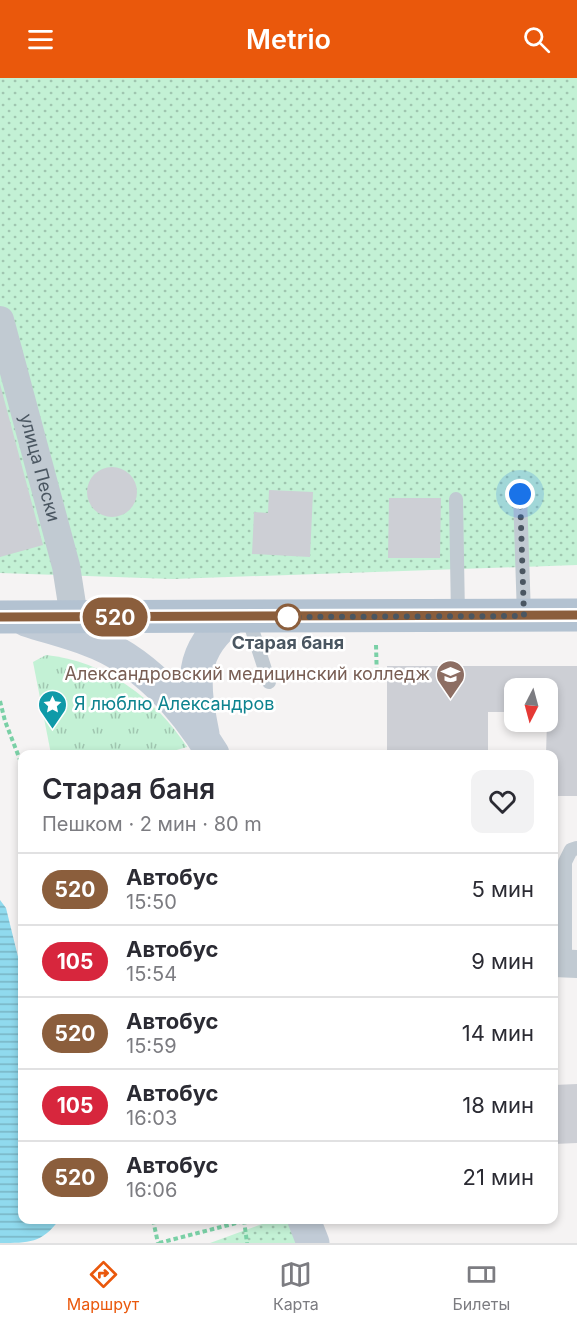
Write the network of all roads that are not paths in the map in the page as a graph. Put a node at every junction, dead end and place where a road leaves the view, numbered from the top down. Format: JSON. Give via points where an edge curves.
{"nodes":[{"id":1,"x":0,"y":320,"type":"edge"},
{"id":2,"x":520,"y":494,"type":"dead end"},
{"id":3,"x":456,"y":499,"type":"dead end"},
{"id":4,"x":577,"y":615,"type":"edge"},
{"id":5,"x":458,"y":616,"type":"junction"},
{"id":6,"x":524,"y":616,"type":"junction"},
{"id":7,"x":9,"y":617,"type":"edge"},
{"id":8,"x":74,"y":617,"type":"junction"},
{"id":9,"x":241,"y":617,"type":"junction"},
{"id":10,"x":268,"y":682,"type":"dead end"},
{"id":11,"x":208,"y":746,"type":"edge"},
{"id":12,"x":577,"y":848,"type":"edge"},
{"id":13,"x":565,"y":964,"type":"edge"},
{"id":14,"x":306,"y":1224,"type":"edge"},
{"id":15,"x":313,"y":1243,"type":"edge"}],
"edges":[{"from":1,"to":8,"type":"street","name":"улица Пески","via":[[66,566]]},
{"from":2,"to":6,"type":"lane"},
{"from":3,"to":5,"type":"lane"},
{"from":4,"to":6,"type":"main road"},
{"from":5,"to":6,"type":"main road"},
{"from":5,"to":9,"type":"main road"},
{"from":7,"to":8,"type":"main road"},
{"from":7,"to":11,"type":"main road","via":[[90,640],[137,665],[172,699]]},
{"from":8,"to":9,"type":"main road"},
{"from":9,"to":10,"type":"lane"},
{"from":9,"to":11,"type":"main road","via":[[219,628],[196,662],[194,692]]},
{"from":12,"to":13,"type":"lane","via":[[571,850],[565,862]]},
{"from":14,"to":15,"type":"main road"}]}
